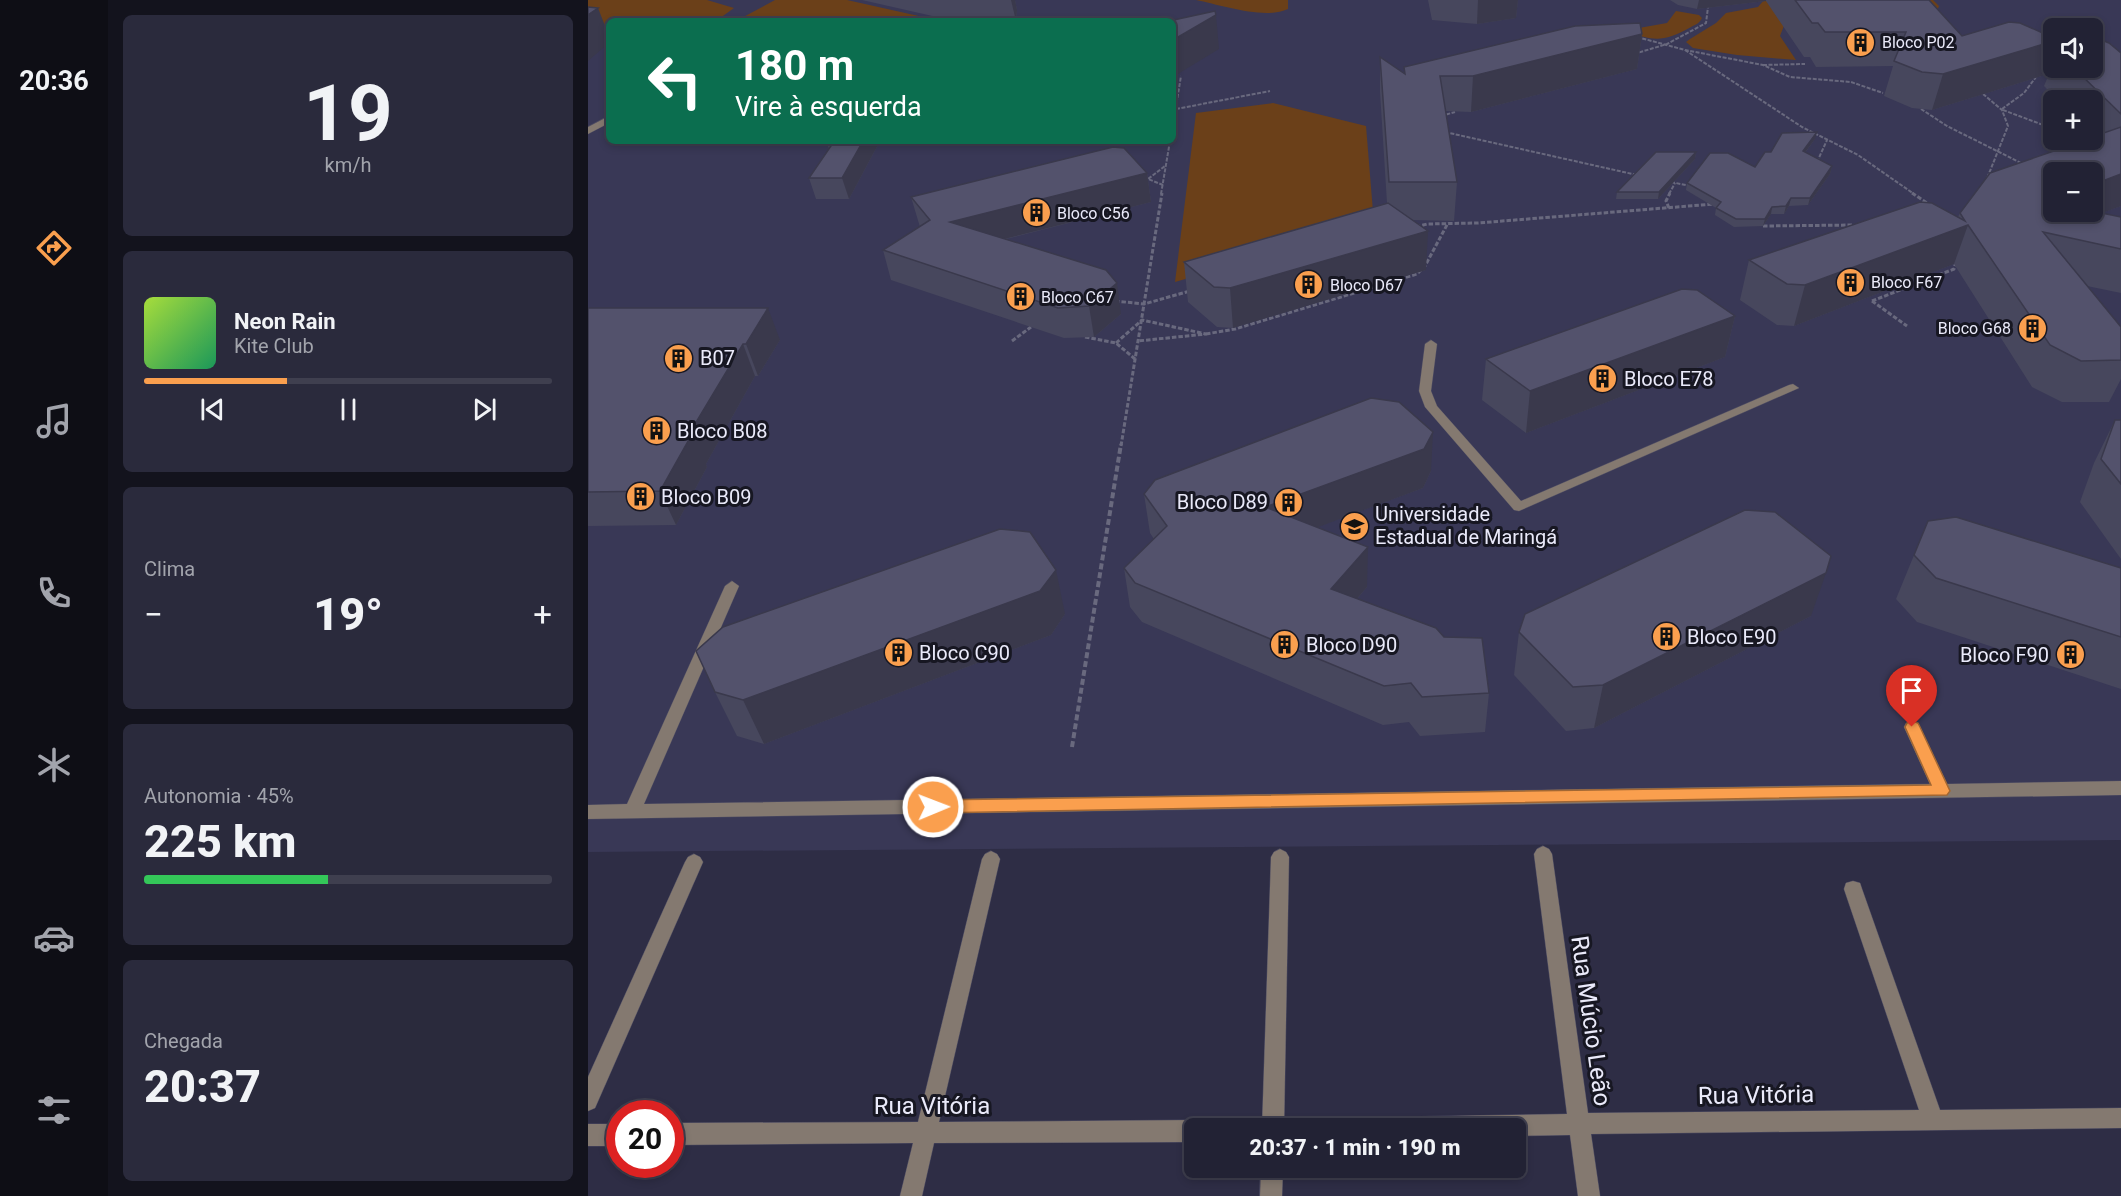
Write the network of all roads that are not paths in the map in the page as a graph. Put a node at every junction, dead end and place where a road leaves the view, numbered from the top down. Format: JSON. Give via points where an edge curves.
{"nodes":[{"id":1,"x":606,"y":121,"type":"edge"},
{"id":2,"x":588,"y":131,"type":"edge"},
{"id":3,"x":1431,"y":344,"type":"dead end"},
{"id":4,"x":1793,"y":388,"type":"dead end"},
{"id":5,"x":732,"y":586,"type":"dead end"},
{"id":6,"x":1912,"y":727,"type":"dead end"},
{"id":7,"x":2121,"y":788,"type":"edge"},
{"id":8,"x":1942,"y":791,"type":"junction"},
{"id":9,"x":588,"y":812,"type":"edge"},
{"id":10,"x":632,"y":812,"type":"junction"},
{"id":11,"x":1543,"y":854,"type":"dead end"},
{"id":12,"x":1280,"y":857,"type":"dead end"},
{"id":13,"x":991,"y":859,"type":"dead end"},
{"id":14,"x":694,"y":862,"type":"dead end"},
{"id":15,"x":1852,"y":889,"type":"dead end"},
{"id":16,"x":588,"y":1101,"type":"edge"},
{"id":17,"x":1273,"y":1118,"type":"edge"},
{"id":18,"x":2121,"y":1118,"type":"edge"},
{"id":19,"x":1933,"y":1120,"type":"junction"},
{"id":20,"x":1580,"y":1124,"type":"junction"},
{"id":21,"x":1526,"y":1125,"type":"edge"},
{"id":22,"x":1184,"y":1131,"type":"edge"},
{"id":23,"x":926,"y":1133,"type":"junction"},
{"id":24,"x":684,"y":1134,"type":"edge"},
{"id":25,"x":588,"y":1135,"type":"edge"},
{"id":26,"x":606,"y":1135,"type":"edge"},
{"id":27,"x":1272,"y":1178,"type":"edge"},
{"id":28,"x":911,"y":1196,"type":"edge"},
{"id":29,"x":1271,"y":1196,"type":"edge"},
{"id":30,"x":1589,"y":1196,"type":"edge"}],
"edges":[{"from":1,"to":2,"type":"street"},
{"from":3,"to":4,"type":"street","via":[[1425,391],[1431,407],[1519,507]]},
{"from":5,"to":10,"type":"street"},
{"from":6,"to":8,"type":"street"},
{"from":7,"to":8,"type":"street"},
{"from":8,"to":10,"type":"street"},
{"from":9,"to":10,"type":"street"},
{"from":11,"to":20,"type":"street","name":"Rua Múcio Leão"},
{"from":12,"to":17,"type":"street"},
{"from":13,"to":23,"type":"street"},
{"from":14,"to":16,"type":"street"},
{"from":15,"to":19,"type":"street"},
{"from":18,"to":19,"type":"street","name":"Rua Vitória"},
{"from":19,"to":20,"type":"street","name":"Rua Vitória"},
{"from":20,"to":21,"type":"street","name":"Rua Vitória"},
{"from":20,"to":30,"type":"street","name":"Rua Múcio Leão"},
{"from":22,"to":23,"type":"street","name":"Rua Vitória"},
{"from":23,"to":24,"type":"street","name":"Rua Vitória"},
{"from":23,"to":28,"type":"street"},
{"from":25,"to":26,"type":"street"},
{"from":27,"to":29,"type":"street"}]}
